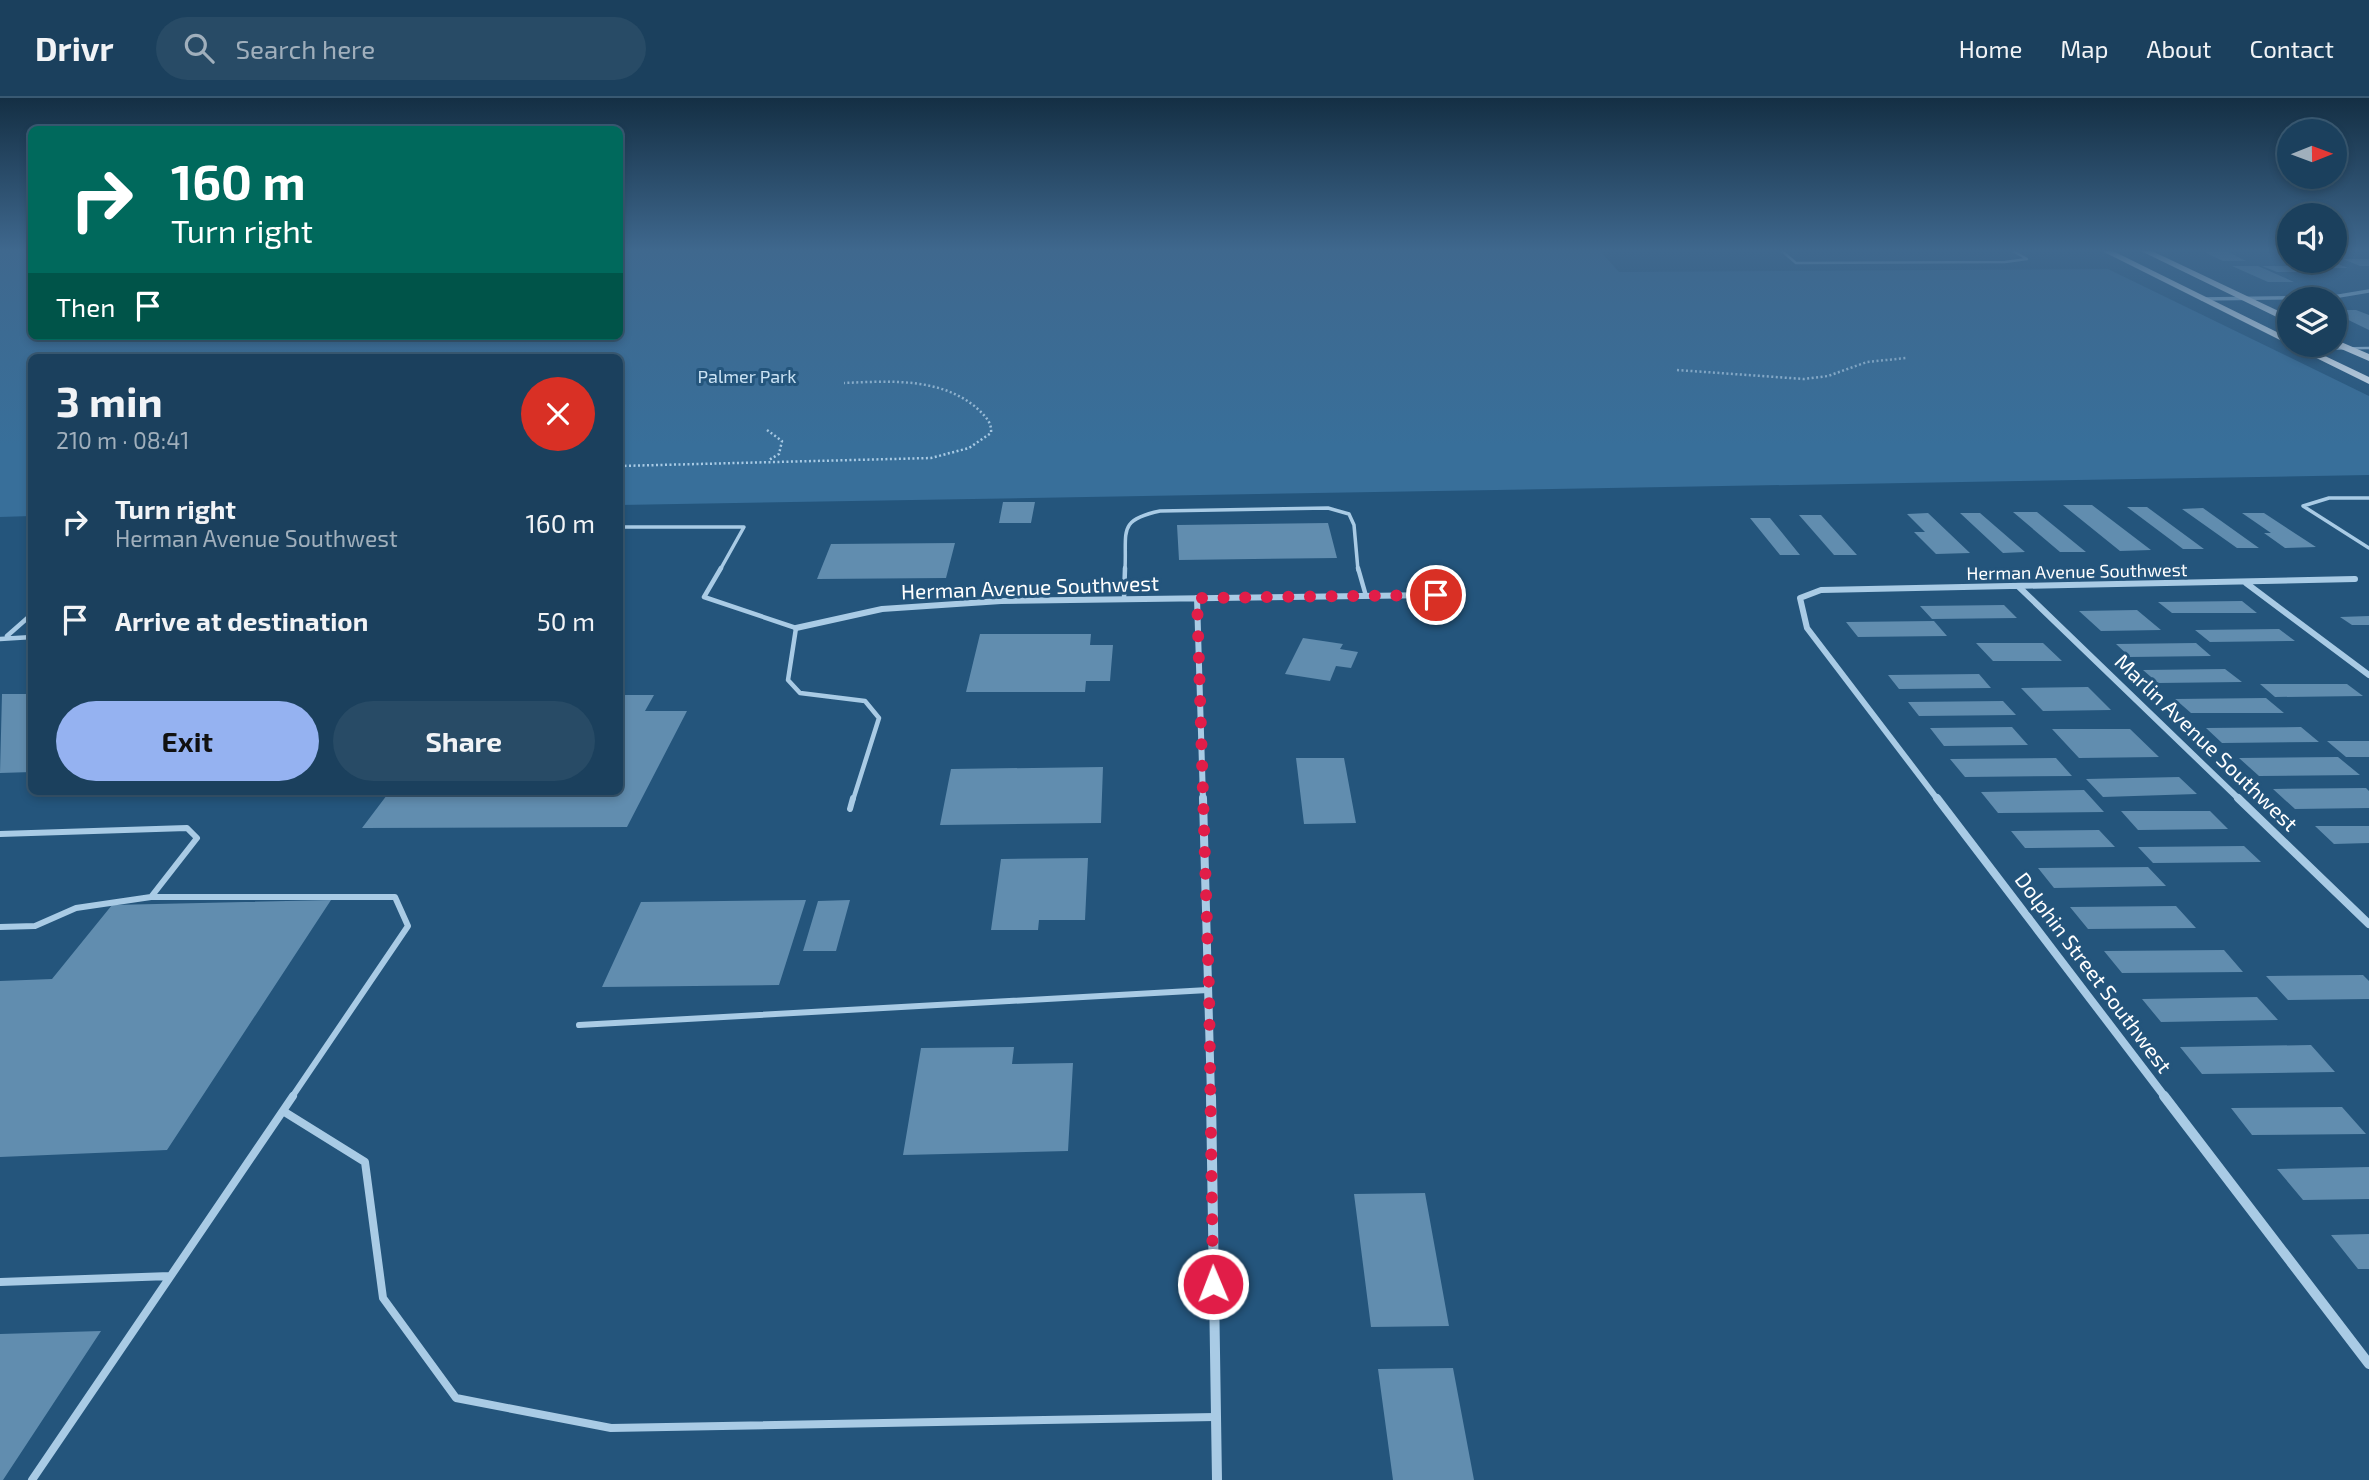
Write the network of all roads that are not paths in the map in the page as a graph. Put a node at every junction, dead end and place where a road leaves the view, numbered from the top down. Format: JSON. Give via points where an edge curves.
{"nodes":[{"id":1,"x":2235,"y":315,"type":"edge"},
{"id":2,"x":2277,"y":336,"type":"edge"},
{"id":3,"x":2348,"y":348,"type":"joint"},
{"id":4,"x":2369,"y":348,"type":"edge"},
{"id":5,"x":2320,"y":357,"type":"edge"},
{"id":6,"x":2369,"y":358,"type":"edge"},
{"id":7,"x":2369,"y":381,"type":"edge"},
{"id":8,"x":2369,"y":498,"type":"edge"},
{"id":9,"x":623,"y":527,"type":"edge"},
{"id":10,"x":2369,"y":548,"type":"edge"},
{"id":11,"x":2355,"y":579,"type":"dead end"},
{"id":12,"x":2246,"y":582,"type":"junction"},
{"id":13,"x":2019,"y":587,"type":"junction"},
{"id":14,"x":1436,"y":595,"type":"dead end"},
{"id":15,"x":1366,"y":596,"type":"junction"},
{"id":16,"x":1197,"y":598,"type":"junction"},
{"id":17,"x":1800,"y":598,"type":"joint"},
{"id":18,"x":1124,"y":599,"type":"junction"},
{"id":19,"x":28,"y":618,"type":"edge"},
{"id":20,"x":796,"y":628,"type":"junction"},
{"id":21,"x":7,"y":636,"type":"junction"},
{"id":22,"x":28,"y":637,"type":"edge"},
{"id":23,"x":0,"y":639,"type":"edge"},
{"id":24,"x":2369,"y":675,"type":"edge"},
{"id":25,"x":850,"y":809,"type":"dead end"},
{"id":26,"x":0,"y":834,"type":"edge"},
{"id":27,"x":151,"y":897,"type":"junction"},
{"id":28,"x":2369,"y":924,"type":"edge"},
{"id":29,"x":0,"y":927,"type":"edge"},
{"id":30,"x":1209,"y":990,"type":"junction"},
{"id":31,"x":579,"y":1025,"type":"dead end"},
{"id":32,"x":283,"y":1111,"type":"junction"},
{"id":33,"x":170,"y":1276,"type":"junction"},
{"id":34,"x":0,"y":1282,"type":"edge"},
{"id":35,"x":2369,"y":1364,"type":"edge"},
{"id":36,"x":1215,"y":1417,"type":"junction"},
{"id":37,"x":32,"y":1480,"type":"edge"},
{"id":38,"x":1217,"y":1480,"type":"edge"}],
"edges":[{"from":1,"to":2,"type":"main road"},
{"from":3,"to":4,"type":"lane"},
{"from":3,"to":6,"type":"main road"},
{"from":5,"to":7,"type":"main road"},
{"from":8,"to":10,"type":"lane","via":[[2329,498],[2303,506]]},
{"from":9,"to":20,"type":"lane","via":[[744,527],[704,597]]},
{"from":11,"to":12,"type":"street","name":"Herman Avenue Southwest"},
{"from":12,"to":13,"type":"street","name":"Herman Avenue Southwest"},
{"from":12,"to":24,"type":"street"},
{"from":13,"to":17,"type":"street","name":"Herman Avenue Southwest","via":[[1821,590]]},
{"from":13,"to":28,"type":"street","name":"Marlin Avenue Southwest"},
{"from":14,"to":15,"type":"street","name":"Herman Avenue Southwest"},
{"from":15,"to":16,"type":"street","name":"Herman Avenue Southwest"},
{"from":15,"to":18,"type":"lane","via":[[1356,561],[1354,525],[1349,514],[1328,508],[1160,511],[1136,516],[1128,526]]},
{"from":16,"to":18,"type":"street","name":"Herman Avenue Southwest"},
{"from":16,"to":30,"type":"street"},
{"from":17,"to":35,"type":"street","name":"Dolphin Street Southwest","via":[[1807,628]]},
{"from":18,"to":20,"type":"street","name":"Herman Avenue Southwest","via":[[920,605],[860,612]]},
{"from":19,"to":21,"type":"lane"},
{"from":20,"to":25,"type":"lane","via":[[788,680],[800,693],[865,701],[879,718]]},
{"from":21,"to":22,"type":"lane"},
{"from":21,"to":23,"type":"lane"},
{"from":26,"to":27,"type":"lane","via":[[187,828],[197,838]]},
{"from":27,"to":29,"type":"lane","via":[[76,908],[35,926]]},
{"from":27,"to":32,"type":"lane","via":[[396,897],[408,926]]},
{"from":30,"to":31,"type":"lane"},
{"from":30,"to":36,"type":"street"},
{"from":32,"to":33,"type":"lane"},
{"from":32,"to":36,"type":"lane","via":[[365,1162],[383,1298],[456,1398],[611,1428]]},
{"from":33,"to":34,"type":"lane"},
{"from":33,"to":37,"type":"lane"},
{"from":36,"to":38,"type":"street"}]}
